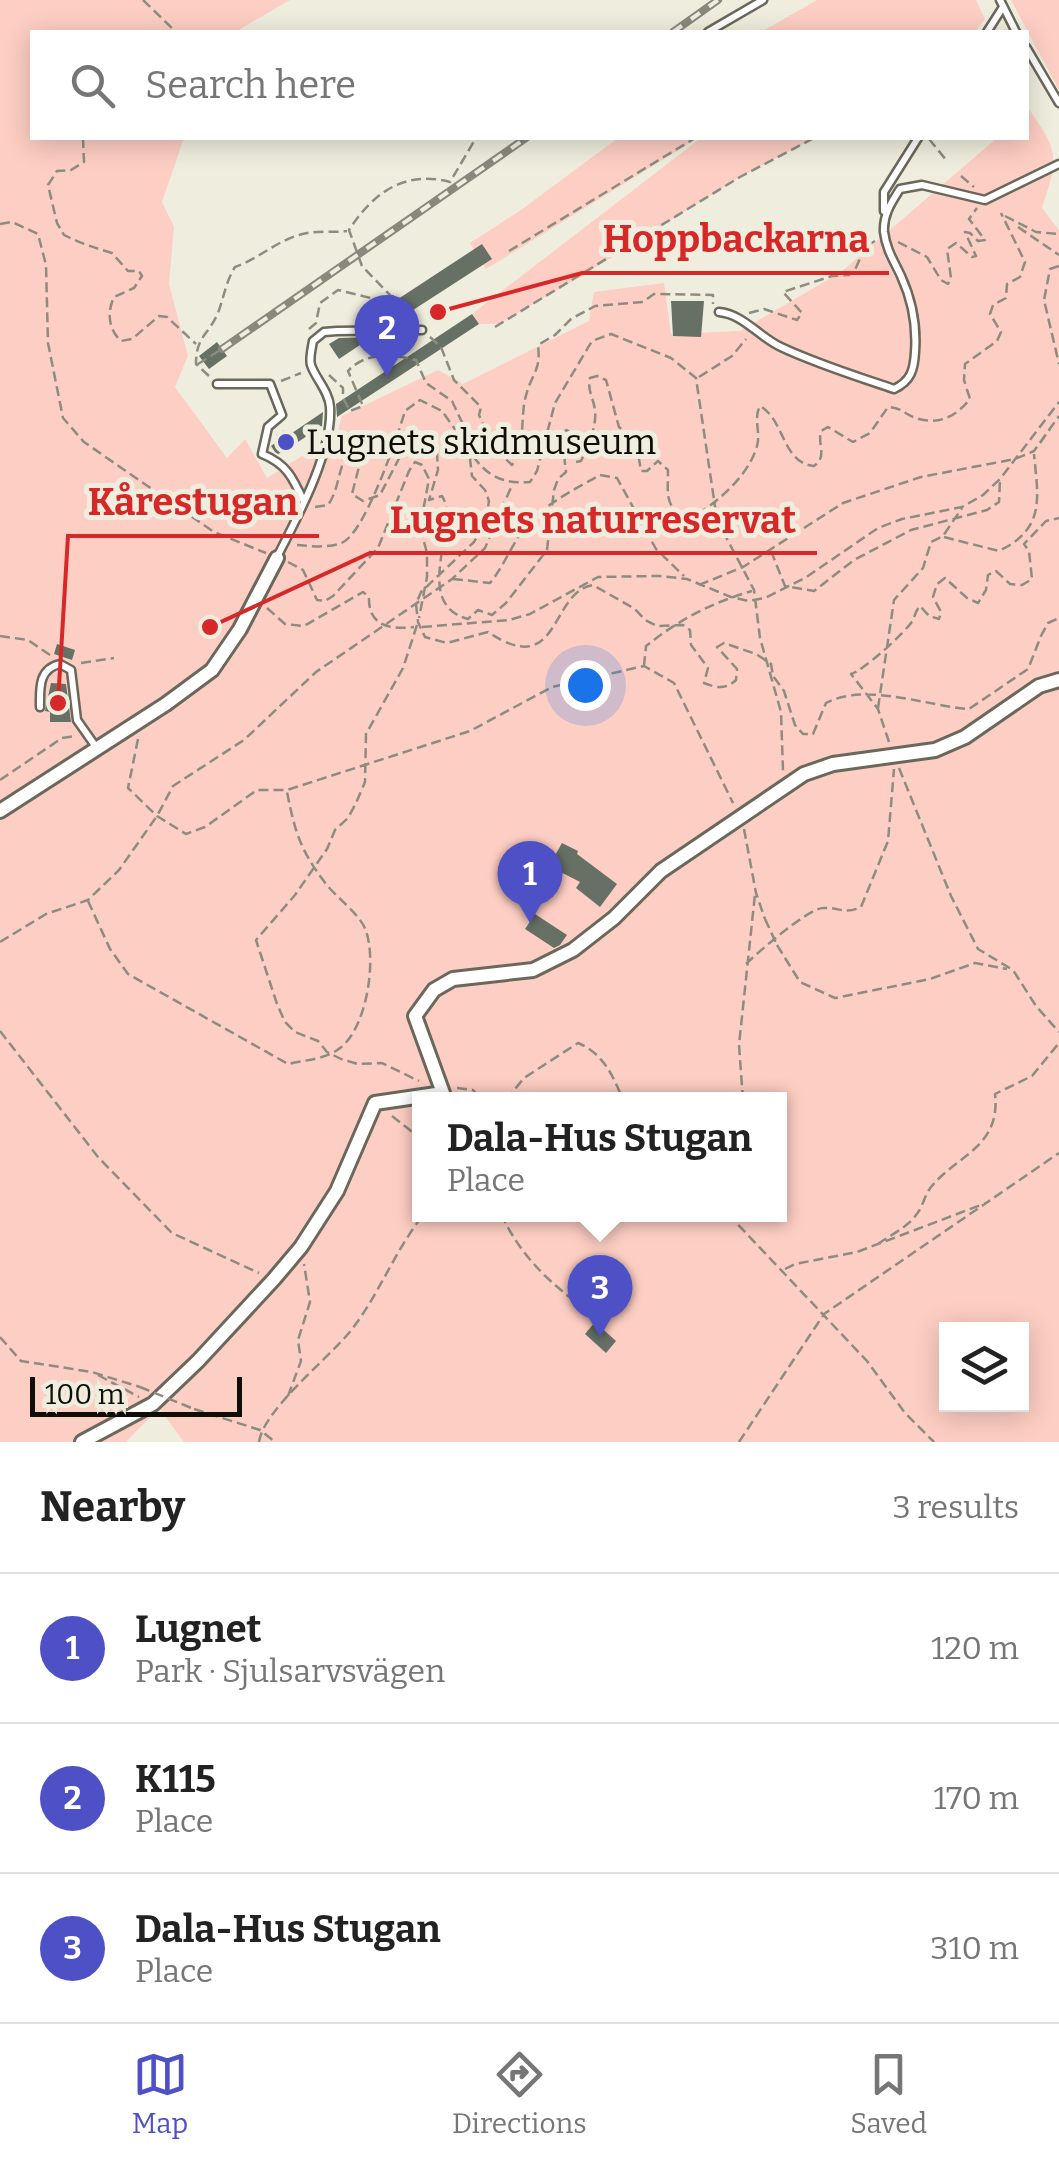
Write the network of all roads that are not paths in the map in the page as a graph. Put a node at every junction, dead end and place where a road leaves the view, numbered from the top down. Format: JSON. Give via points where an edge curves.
{"nodes":[{"id":1,"x":764,"y":0,"type":"edge"},
{"id":2,"x":1002,"y":4,"type":"edge"},
{"id":3,"x":712,"y":30,"type":"edge"},
{"id":4,"x":988,"y":30,"type":"edge"},
{"id":5,"x":1015,"y":30,"type":"edge"},
{"id":6,"x":1029,"y":52,"type":"edge"},
{"id":7,"x":1059,"y":103,"type":"edge"},
{"id":8,"x":917,"y":140,"type":"edge"},
{"id":9,"x":1059,"y":164,"type":"edge"},
{"id":10,"x":884,"y":217,"type":"junction"},
{"id":11,"x":719,"y":312,"type":"dead end"},
{"id":12,"x":422,"y":330,"type":"road end"},
{"id":13,"x":217,"y":384,"type":"road end"},
{"id":14,"x":304,"y":502,"type":"junction"},
{"id":15,"x":277,"y":558,"type":"joint"},
{"id":16,"x":1059,"y":680,"type":"edge"},
{"id":17,"x":40,"y":707,"type":"dead end"},
{"id":18,"x":96,"y":748,"type":"junction"},
{"id":19,"x":0,"y":810,"type":"edge"},
{"id":20,"x":443,"y":1092,"type":"edge"},
{"id":21,"x":412,"y":1097,"type":"edge"},
{"id":22,"x":82,"y":1442,"type":"edge"}],
"edges":[{"from":1,"to":3,"type":"lane"},
{"from":2,"to":4,"type":"lane"},
{"from":2,"to":5,"type":"lane"},
{"from":6,"to":7,"type":"lane"},
{"from":8,"to":10,"type":"lane","via":[[884,192]]},
{"from":9,"to":10,"type":"lane","via":[[985,200],[922,185],[900,189]]},
{"from":10,"to":11,"type":"lane","via":[[890,256],[916,324],[906,383],[894,389],[808,360],[732,313]]},
{"from":12,"to":14,"type":"lane","via":[[324,332],[313,341],[308,368],[330,406]]},
{"from":13,"to":14,"type":"lane","via":[[270,384],[282,414],[268,427],[262,454],[290,470]]},
{"from":14,"to":15,"type":"lane"},
{"from":15,"to":18,"type":"street","via":[[212,670]]},
{"from":16,"to":20,"type":"street","via":[[951,744],[818,768],[660,871],[573,950],[533,970],[467,976],[434,990],[415,1016]]},
{"from":17,"to":18,"type":"lane","via":[[45,672],[60,664],[71,670],[77,720]]},
{"from":18,"to":19,"type":"street"},
{"from":21,"to":22,"type":"street","via":[[376,1102],[337,1191],[301,1247],[198,1361],[152,1404]]}]}
